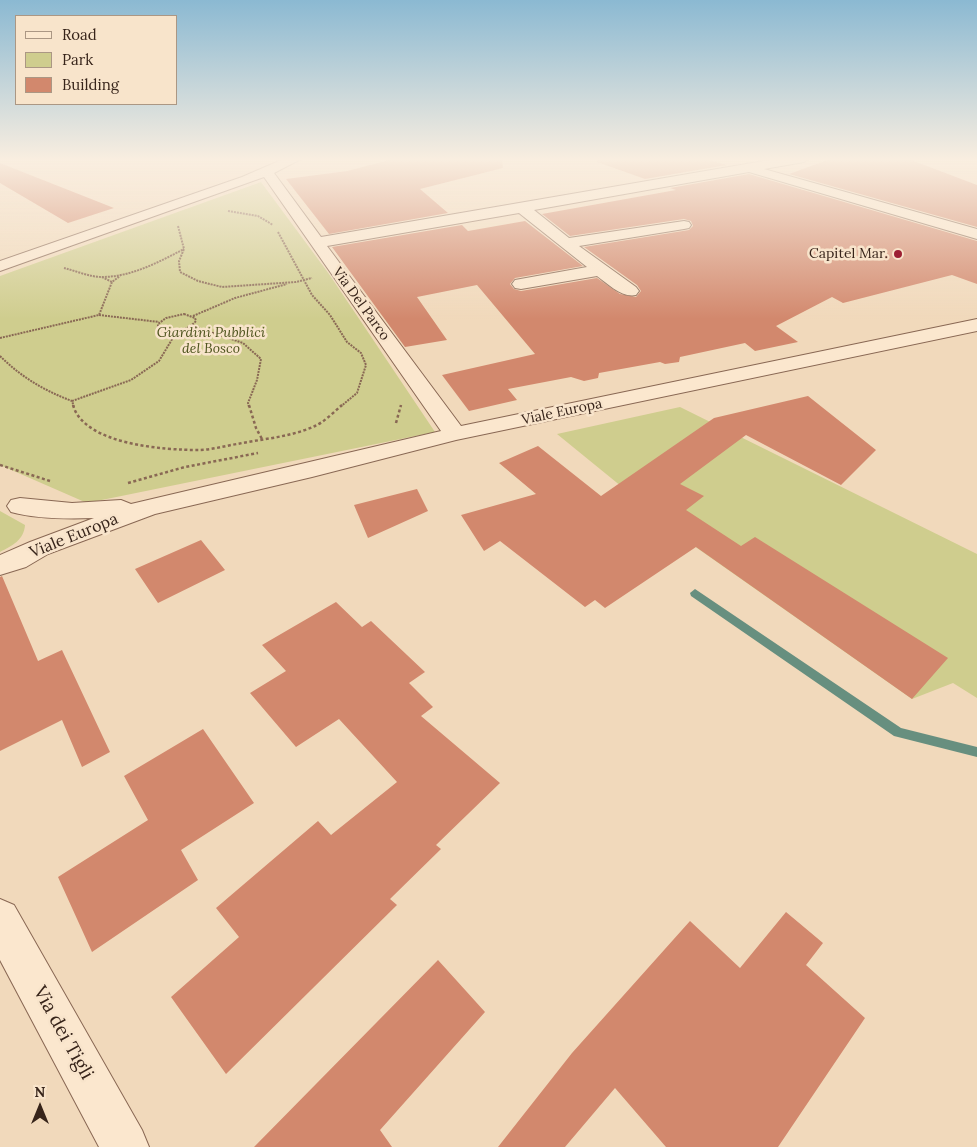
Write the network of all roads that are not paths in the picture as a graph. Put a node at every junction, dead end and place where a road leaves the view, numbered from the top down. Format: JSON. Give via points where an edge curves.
{"nodes":[{"id":1,"x":156,"y":212,"type":"edge"},
{"id":2,"x":294,"y":212,"type":"edge"},
{"id":3,"x":501,"y":212,"type":"edge"},
{"id":4,"x":527,"y":212,"type":"edge"},
{"id":5,"x":898,"y":212,"type":"edge"},
{"id":6,"x":684,"y":225,"type":"dead end"},
{"id":7,"x":977,"y":234,"type":"edge"},
{"id":8,"x":316,"y":243,"type":"junction"},
{"id":9,"x":567,"y":243,"type":"junction"},
{"id":10,"x":0,"y":266,"type":"edge"},
{"id":11,"x":600,"y":270,"type":"junction"},
{"id":12,"x":521,"y":284,"type":"dead end"},
{"id":13,"x":630,"y":291,"type":"dead end"},
{"id":14,"x":977,"y":325,"type":"edge"},
{"id":15,"x":951,"y":330,"type":"junction"},
{"id":16,"x":977,"y":342,"type":"edge"},
{"id":17,"x":455,"y":434,"type":"junction"},
{"id":18,"x":10,"y":501,"type":"edge"},
{"id":19,"x":148,"y":507,"type":"junction"},
{"id":20,"x":39,"y":548,"type":"junction"},
{"id":21,"x":0,"y":565,"type":"edge"},
{"id":22,"x":0,"y":919,"type":"edge"},
{"id":23,"x":125,"y":1147,"type":"edge"}],
"edges":[{"from":1,"to":10,"type":"street"},
{"from":2,"to":8,"type":"street","name":"Via Del Parco"},
{"from":3,"to":8,"type":"street"},
{"from":4,"to":9,"type":"street"},
{"from":5,"to":7,"type":"street"},
{"from":6,"to":9,"type":"street"},
{"from":8,"to":17,"type":"street","name":"Via Del Parco"},
{"from":9,"to":11,"type":"street"},
{"from":11,"to":12,"type":"street"},
{"from":11,"to":13,"type":"street"},
{"from":14,"to":15,"type":"street","name":"Viale Europa"},
{"from":15,"to":16,"type":"street"},
{"from":15,"to":17,"type":"street","name":"Viale Europa"},
{"from":17,"to":19,"type":"street","name":"Viale Europa"},
{"from":18,"to":19,"type":"street","name":"Viale Europa","via":[[72,511]]},
{"from":18,"to":20,"type":"street","via":[[36,513],[52,527],[51,537]]},
{"from":19,"to":20,"type":"street","name":"Viale Europa"},
{"from":20,"to":21,"type":"street","name":"Viale Europa"},
{"from":22,"to":23,"type":"street","name":"Via dei Tigli"}]}
